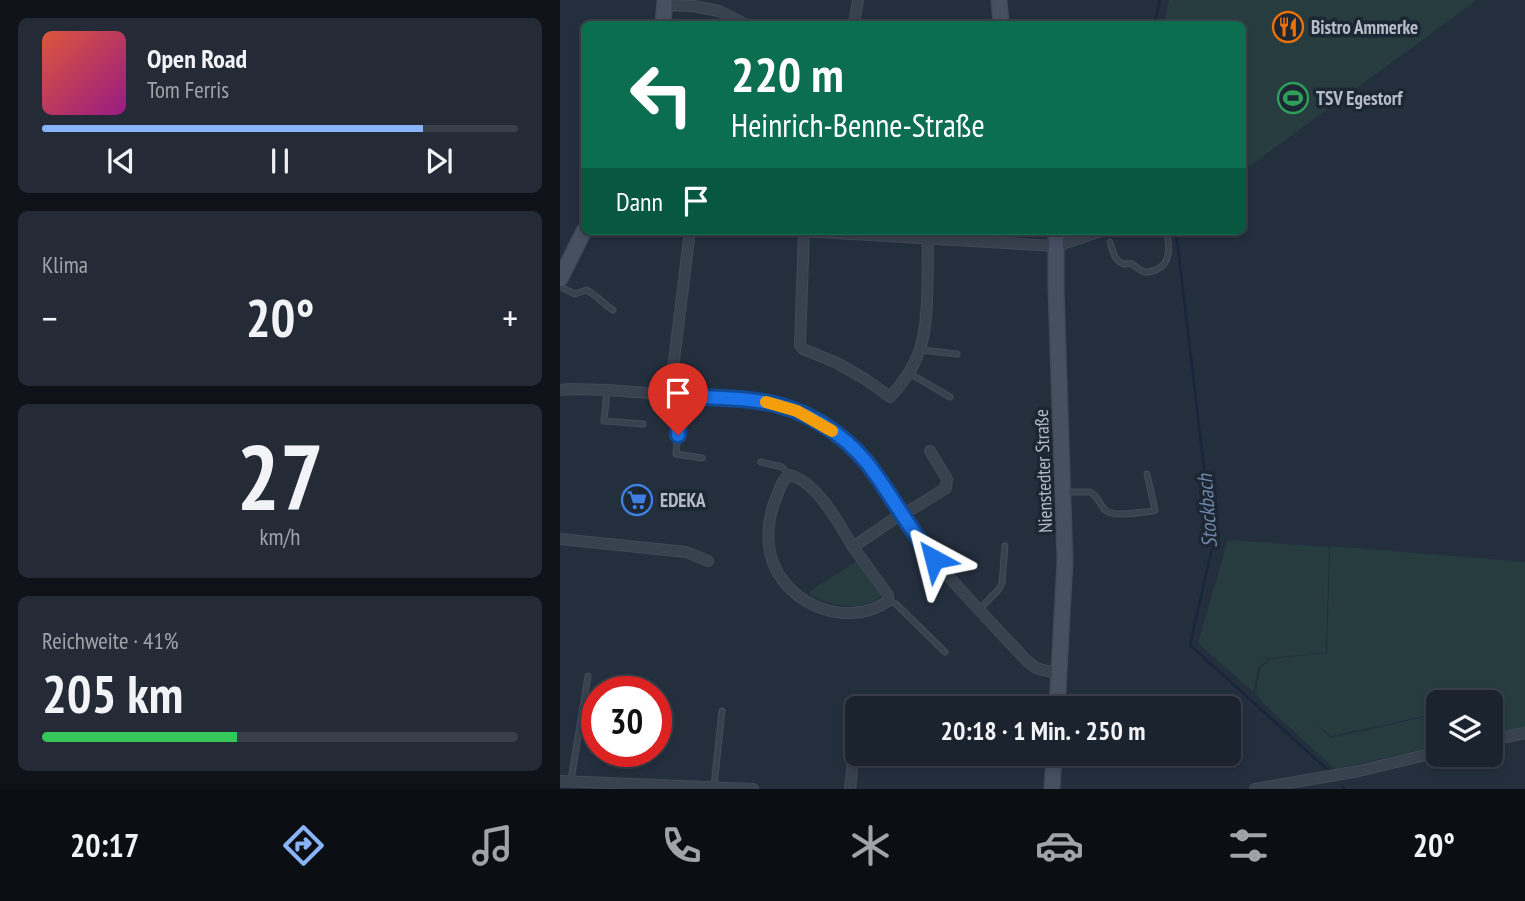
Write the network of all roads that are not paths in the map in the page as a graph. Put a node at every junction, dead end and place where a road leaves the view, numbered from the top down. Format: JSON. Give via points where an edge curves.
{"nodes":[{"id":1,"x":724,"y":0,"type":"edge"},
{"id":2,"x":858,"y":0,"type":"edge"},
{"id":3,"x":999,"y":0,"type":"edge"},
{"id":4,"x":664,"y":2,"type":"edge"},
{"id":5,"x":719,"y":11,"type":"junction"},
{"id":6,"x":663,"y":21,"type":"edge"},
{"id":7,"x":739,"y":21,"type":"edge"},
{"id":8,"x":854,"y":21,"type":"edge"},
{"id":9,"x":1001,"y":21,"type":"edge"},
{"id":10,"x":582,"y":235,"type":"edge"},
{"id":11,"x":690,"y":235,"type":"edge"},
{"id":12,"x":802,"y":235,"type":"edge"},
{"id":13,"x":868,"y":235,"type":"edge"},
{"id":14,"x":1075,"y":235,"type":"edge"},
{"id":15,"x":1167,"y":235,"type":"edge"},
{"id":16,"x":1056,"y":238,"type":"edge"},
{"id":17,"x":928,"y":239,"type":"junction"},
{"id":18,"x":1110,"y":242,"type":"dead end"},
{"id":19,"x":560,"y":279,"type":"edge"},
{"id":20,"x":560,"y":287,"type":"edge"},
{"id":21,"x":613,"y":310,"type":"dead end"},
{"id":22,"x":920,"y":350,"type":"junction"},
{"id":23,"x":957,"y":354,"type":"dead end"},
{"id":24,"x":908,"y":373,"type":"junction"},
{"id":25,"x":672,"y":377,"type":"dead end"},
{"id":26,"x":560,"y":390,"type":"edge"},
{"id":27,"x":607,"y":390,"type":"junction"},
{"id":28,"x":681,"y":396,"type":"junction"},
{"id":29,"x":950,"y":397,"type":"dead end"},
{"id":30,"x":643,"y":424,"type":"dead end"},
{"id":31,"x":930,"y":451,"type":"dead end"},
{"id":32,"x":702,"y":458,"type":"dead end"},
{"id":33,"x":761,"y":461,"type":"dead end"},
{"id":34,"x":1147,"y":474,"type":"dead end"},
{"id":35,"x":789,"y":475,"type":"junction"},
{"id":36,"x":1063,"y":492,"type":"junction"},
{"id":37,"x":901,"y":514,"type":"junction"},
{"id":38,"x":560,"y":539,"type":"edge"},
{"id":39,"x":1005,"y":546,"type":"dead end"},
{"id":40,"x":853,"y":547,"type":"junction"},
{"id":41,"x":708,"y":561,"type":"dead end"},
{"id":42,"x":888,"y":601,"type":"junction"},
{"id":43,"x":979,"y":610,"type":"junction"},
{"id":44,"x":945,"y":652,"type":"dead end"},
{"id":45,"x":1059,"y":674,"type":"junction"},
{"id":46,"x":1058,"y":696,"type":"edge"},
{"id":47,"x":722,"y":711,"type":"dead end"},
{"id":48,"x":581,"y":719,"type":"edge"},
{"id":49,"x":1525,"y":733,"type":"edge"},
{"id":50,"x":1503,"y":738,"type":"edge"},
{"id":51,"x":1426,"y":755,"type":"edge"},
{"id":52,"x":852,"y":766,"type":"edge"},
{"id":53,"x":1053,"y":766,"type":"edge"},
{"id":54,"x":560,"y":780,"type":"edge"},
{"id":55,"x":571,"y":781,"type":"junction"},
{"id":56,"x":714,"y":787,"type":"junction"},
{"id":57,"x":753,"y":789,"type":"edge"},
{"id":58,"x":850,"y":789,"type":"edge"},
{"id":59,"x":1052,"y":789,"type":"edge"},
{"id":60,"x":1255,"y":789,"type":"edge"}],
"edges":[{"from":1,"to":5,"type":"street"},
{"from":2,"to":8,"type":"street"},
{"from":3,"to":9,"type":"main road"},
{"from":4,"to":5,"type":"street"},
{"from":4,"to":6,"type":"main road"},
{"from":5,"to":7,"type":"street"},
{"from":10,"to":19,"type":"main road"},
{"from":11,"to":25,"type":"street"},
{"from":12,"to":24,"type":"street","via":[[803,349],[837,363],[890,397]]},
{"from":13,"to":17,"type":"street"},
{"from":14,"to":16,"type":"street"},
{"from":15,"to":18,"type":"lane","via":[[1167,261],[1152,272],[1118,261]]},
{"from":16,"to":17,"type":"street"},
{"from":16,"to":36,"type":"main road","name":"Nienstedter Straße"},
{"from":17,"to":22,"type":"street"},
{"from":20,"to":21,"type":"lane","via":[[575,294],[586,290]]},
{"from":22,"to":23,"type":"lane"},
{"from":22,"to":24,"type":"street"},
{"from":24,"to":29,"type":"lane"},
{"from":26,"to":27,"type":"street"},
{"from":27,"to":28,"type":"street"},
{"from":27,"to":30,"type":"lane","via":[[604,421]]},
{"from":28,"to":32,"type":"lane","via":[[676,454]]},
{"from":28,"to":37,"type":"street","via":[[758,401],[797,411],[859,453]]},
{"from":31,"to":37,"type":"street","via":[[947,479],[946,488]]},
{"from":33,"to":35,"type":"lane","via":[[782,467]]},
{"from":34,"to":36,"type":"lane","via":[[1153,511],[1112,513],[1094,493]]},
{"from":35,"to":40,"type":"street","via":[[824,502]]},
{"from":35,"to":42,"type":"street","via":[[773,506],[769,526],[769,548],[787,584],[819,608],[837,613],[877,609]]},
{"from":36,"to":45,"type":"main road","name":"Nienstedter Straße","via":[[1065,561]]},
{"from":37,"to":40,"type":"street"},
{"from":37,"to":43,"type":"street"},
{"from":38,"to":41,"type":"street","via":[[686,552]]},
{"from":39,"to":43,"type":"lane","via":[[1002,583]]},
{"from":40,"to":42,"type":"street"},
{"from":42,"to":44,"type":"lane"},
{"from":43,"to":45,"type":"street","via":[[1035,668]]},
{"from":45,"to":46,"type":"main road","name":"Nienstedter Straße"},
{"from":47,"to":56,"type":"lane"},
{"from":48,"to":55,"type":"lane"},
{"from":49,"to":50,"type":"street"},
{"from":51,"to":60,"type":"street"},
{"from":52,"to":58,"type":"street"},
{"from":53,"to":59,"type":"main road"},
{"from":54,"to":55,"type":"street"},
{"from":55,"to":56,"type":"street"},
{"from":56,"to":57,"type":"street"}]}
